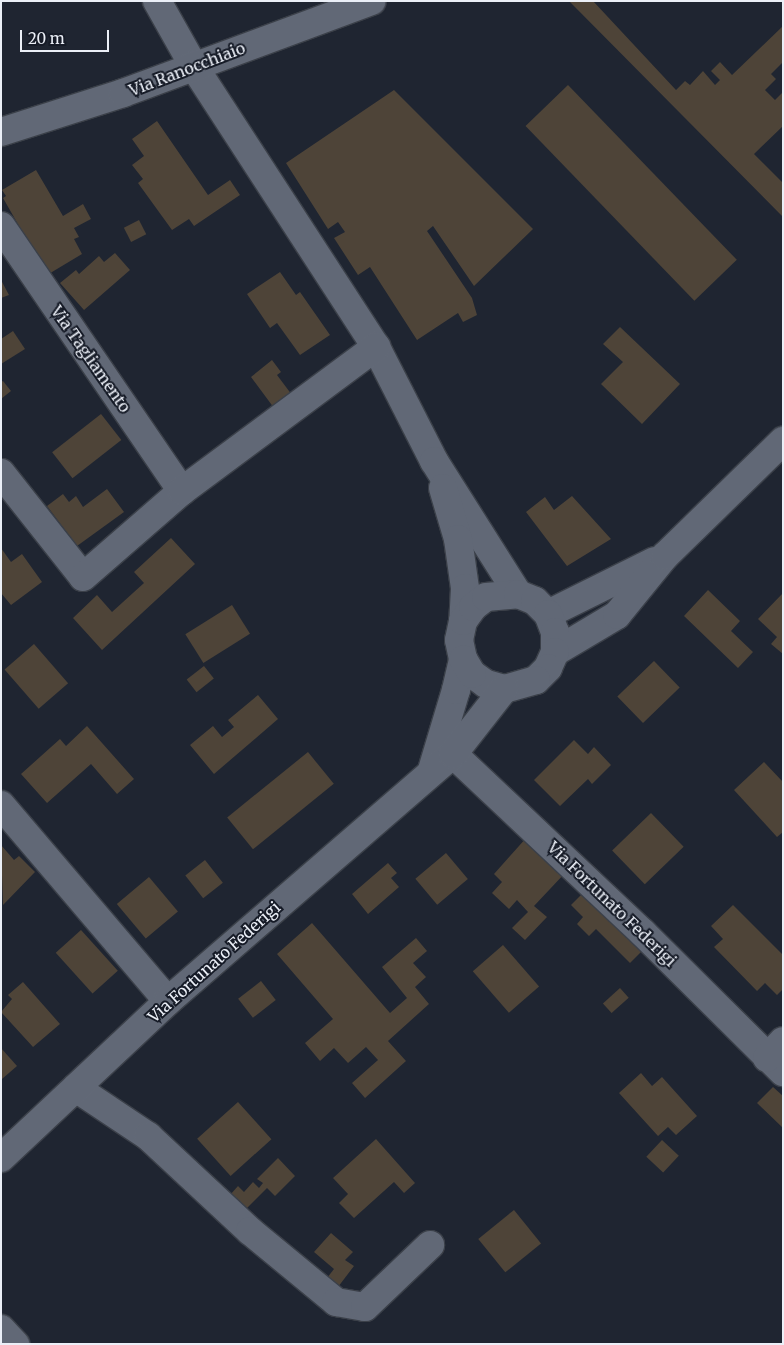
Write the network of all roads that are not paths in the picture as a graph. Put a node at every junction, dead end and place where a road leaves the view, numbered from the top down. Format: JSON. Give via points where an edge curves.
{"nodes":[{"id":1,"x":157,"y":1,"type":"edge"},
{"id":2,"x":372,"y":1,"type":"edge"},
{"id":3,"x":193,"y":66,"type":"junction"},
{"id":4,"x":1,"y":132,"type":"edge"},
{"id":5,"x":1,"y":226,"type":"edge"},
{"id":6,"x":376,"y":347,"type":"junction"},
{"id":7,"x":783,"y":442,"type":"edge"},
{"id":8,"x":434,"y":460,"type":"junction"},
{"id":9,"x":1,"y":473,"type":"edge"},
{"id":10,"x":182,"y":491,"type":"junction"},
{"id":11,"x":666,"y":556,"type":"junction"},
{"id":12,"x":518,"y":594,"type":"junction"},
{"id":13,"x":548,"y":614,"type":"junction"},
{"id":14,"x":464,"y":620,"type":"junction"},
{"id":15,"x":554,"y":652,"type":"junction"},
{"id":16,"x":463,"y":659,"type":"junction"},
{"id":17,"x":504,"y":689,"type":"junction"},
{"id":18,"x":453,"y":754,"type":"junction"},
{"id":19,"x":432,"y":772,"type":"junction"},
{"id":20,"x":1,"y":805,"type":"edge"},
{"id":21,"x":168,"y":1001,"type":"junction"},
{"id":22,"x":778,"y":1057,"type":"edge"},
{"id":23,"x":76,"y":1088,"type":"junction"},
{"id":24,"x":1,"y":1158,"type":"edge"},
{"id":25,"x":430,"y":1245,"type":"dead end"},
{"id":26,"x":1,"y":1329,"type":"edge"},
{"id":27,"x":15,"y":1344,"type":"edge"}],
"edges":[{"from":1,"to":3,"type":"street"},
{"from":2,"to":3,"type":"street","name":"Via Ranocchiaio"},
{"from":3,"to":4,"type":"street","name":"Via Ranocchiaio","via":[[123,93]]},
{"from":3,"to":6,"type":"street"},
{"from":5,"to":10,"type":"street","name":"Via Tagliamento"},
{"from":6,"to":8,"type":"street"},
{"from":6,"to":10,"type":"street"},
{"from":7,"to":11,"type":"street"},
{"from":8,"to":12,"type":"street"},
{"from":8,"to":14,"type":"street","via":[[458,539],[465,588]]},
{"from":9,"to":10,"type":"street","via":[[83,577]]},
{"from":11,"to":13,"type":"street"},
{"from":11,"to":15,"type":"street","via":[[617,615]]},
{"from":12,"to":13,"type":"street","via":[[535,601]]},
{"from":12,"to":14,"type":"street","via":[[486,597]]},
{"from":13,"to":15,"type":"street","via":[[555,632]]},
{"from":14,"to":16,"type":"street","via":[[459,640]]},
{"from":15,"to":17,"type":"street","via":[[548,668],[536,680]]},
{"from":16,"to":17,"type":"street","via":[[472,674],[486,684]]},
{"from":16,"to":19,"type":"street"},
{"from":17,"to":18,"type":"street","name":"Via Fortunato Federigi"},
{"from":18,"to":19,"type":"street","name":"Via Fortunato Federigi"},
{"from":18,"to":22,"type":"street","name":"Via Fortunato Federigi"},
{"from":19,"to":21,"type":"street","name":"Via Fortunato Federigi"},
{"from":20,"to":21,"type":"street"},
{"from":21,"to":23,"type":"street","name":"Via Fortunato Federigi"},
{"from":23,"to":24,"type":"street","name":"Via Fortunato Federigi"},
{"from":23,"to":25,"type":"street","via":[[148,1136],[336,1302],[365,1307]]},
{"from":26,"to":27,"type":"street"}]}
